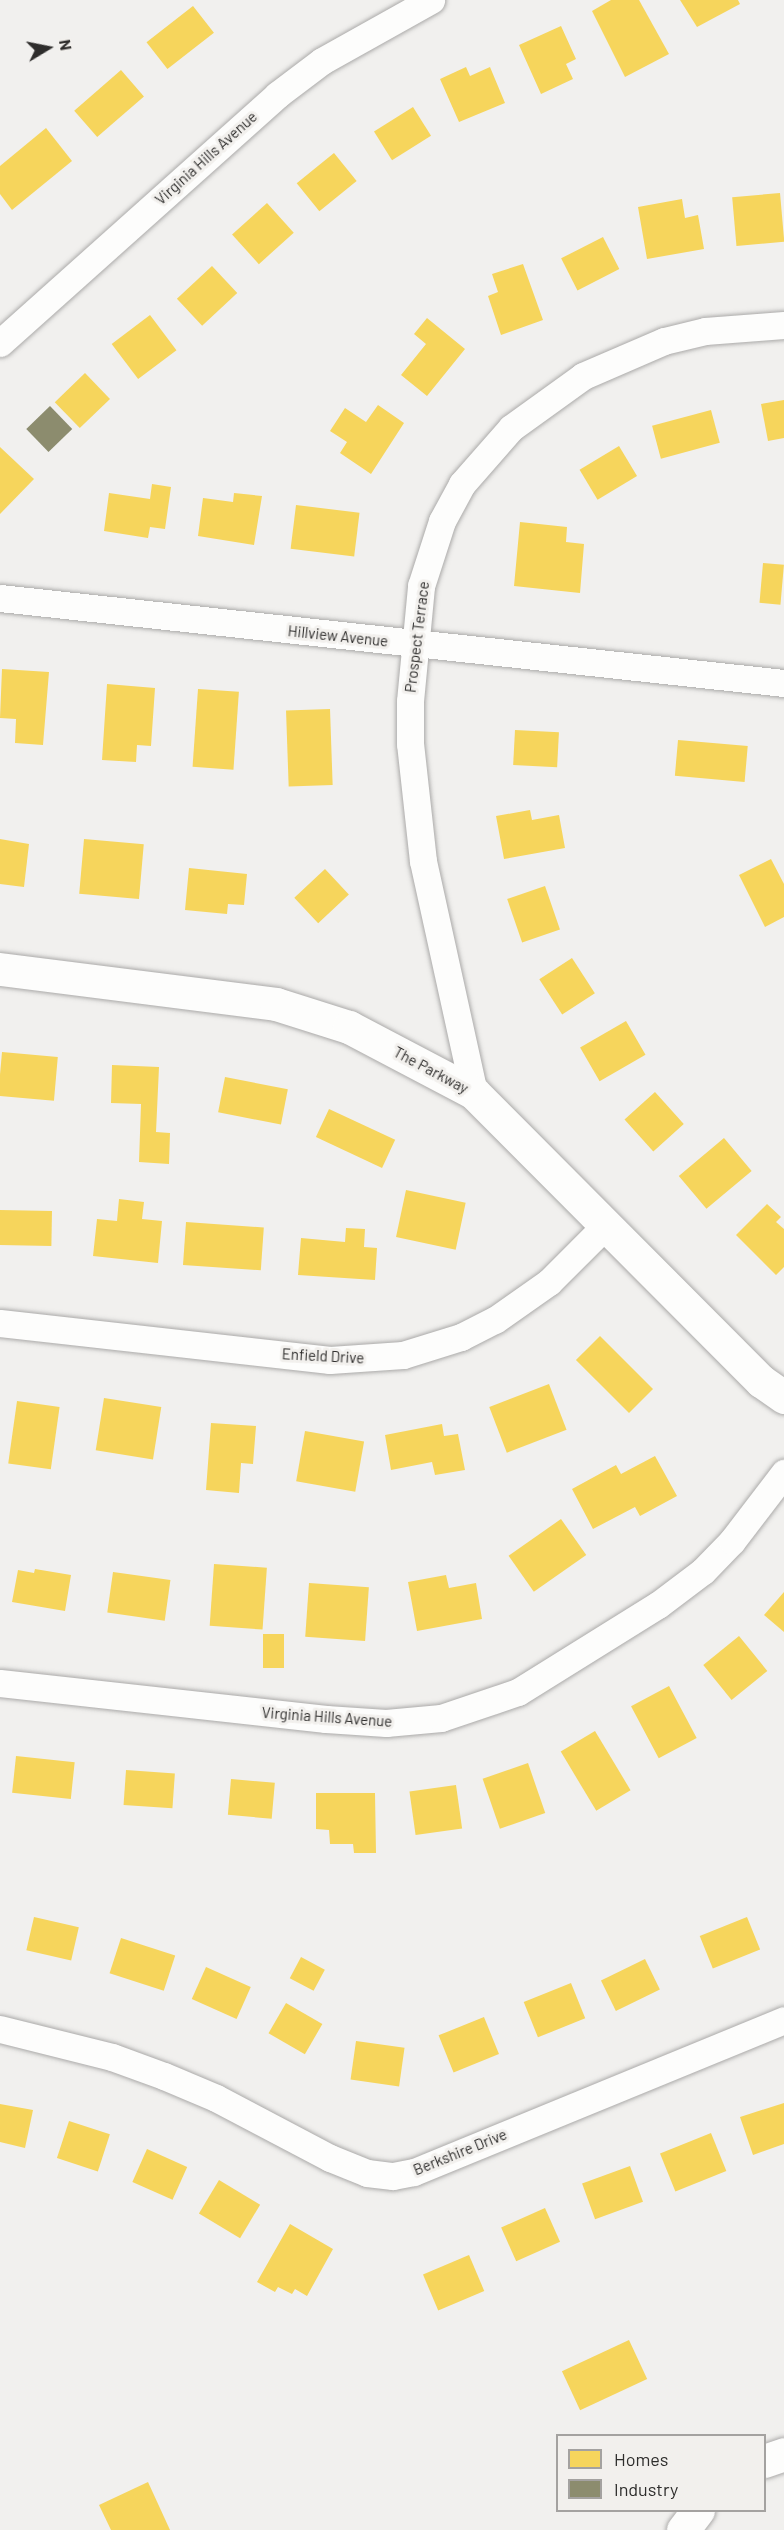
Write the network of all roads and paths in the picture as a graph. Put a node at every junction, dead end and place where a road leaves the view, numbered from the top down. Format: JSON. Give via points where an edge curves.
{"nodes":[{"id":1,"x":431,"y":0,"type":"edge"},
{"id":2,"x":784,"y":325,"type":"edge"},
{"id":3,"x":0,"y":343,"type":"edge"},
{"id":4,"x":0,"y":598,"type":"edge"},
{"id":5,"x":416,"y":644,"type":"junction"},
{"id":6,"x":784,"y":683,"type":"edge"},
{"id":7,"x":0,"y":969,"type":"edge"},
{"id":8,"x":474,"y":1094,"type":"junction"},
{"id":9,"x":605,"y":1227,"type":"junction"},
{"id":10,"x":0,"y":1323,"type":"edge"},
{"id":11,"x":784,"y":1397,"type":"edge"},
{"id":12,"x":784,"y":1473,"type":"edge"},
{"id":13,"x":0,"y":1683,"type":"edge"},
{"id":14,"x":784,"y":2020,"type":"edge"},
{"id":15,"x":0,"y":2029,"type":"edge"},
{"id":16,"x":784,"y":2454,"type":"edge"},
{"id":17,"x":766,"y":2461,"type":"edge"}],
"edges":[{"from":1,"to":3,"type":"street","name":"Virginia Hills Avenue","via":[[339,50],[277,95]]},
{"from":2,"to":5,"type":"street","name":"Prospect Terrace","via":[[705,331],[664,341],[583,376],[511,428],[479,462],[442,521],[421,586]]},
{"from":4,"to":5,"type":"street","name":"Hillview Avenue"},
{"from":5,"to":6,"type":"street","name":"Hillview Avenue"},
{"from":5,"to":8,"type":"street","name":"Prospect Terrace","via":[[410,701],[414,800]]},
{"from":7,"to":8,"type":"street","name":"The Parkway","via":[[276,1004],[349,1027]]},
{"from":8,"to":9,"type":"street","name":"The Parkway"},
{"from":9,"to":10,"type":"street","name":"Enfield Drive","via":[[549,1282],[514,1308],[461,1337],[404,1355],[330,1360]]},
{"from":9,"to":11,"type":"street","name":"The Parkway","via":[[761,1381]]},
{"from":12,"to":13,"type":"street","name":"Virginia Hills Avenue","via":[[732,1541],[658,1605],[518,1692],[441,1718],[386,1723],[326,1719]]},
{"from":14,"to":15,"type":"street","name":"Berkshire Drive","via":[[414,2172],[393,2176],[367,2173],[330,2158],[216,2098],[164,2076],[112,2057]]},
{"from":16,"to":17,"type":"street"}]}
